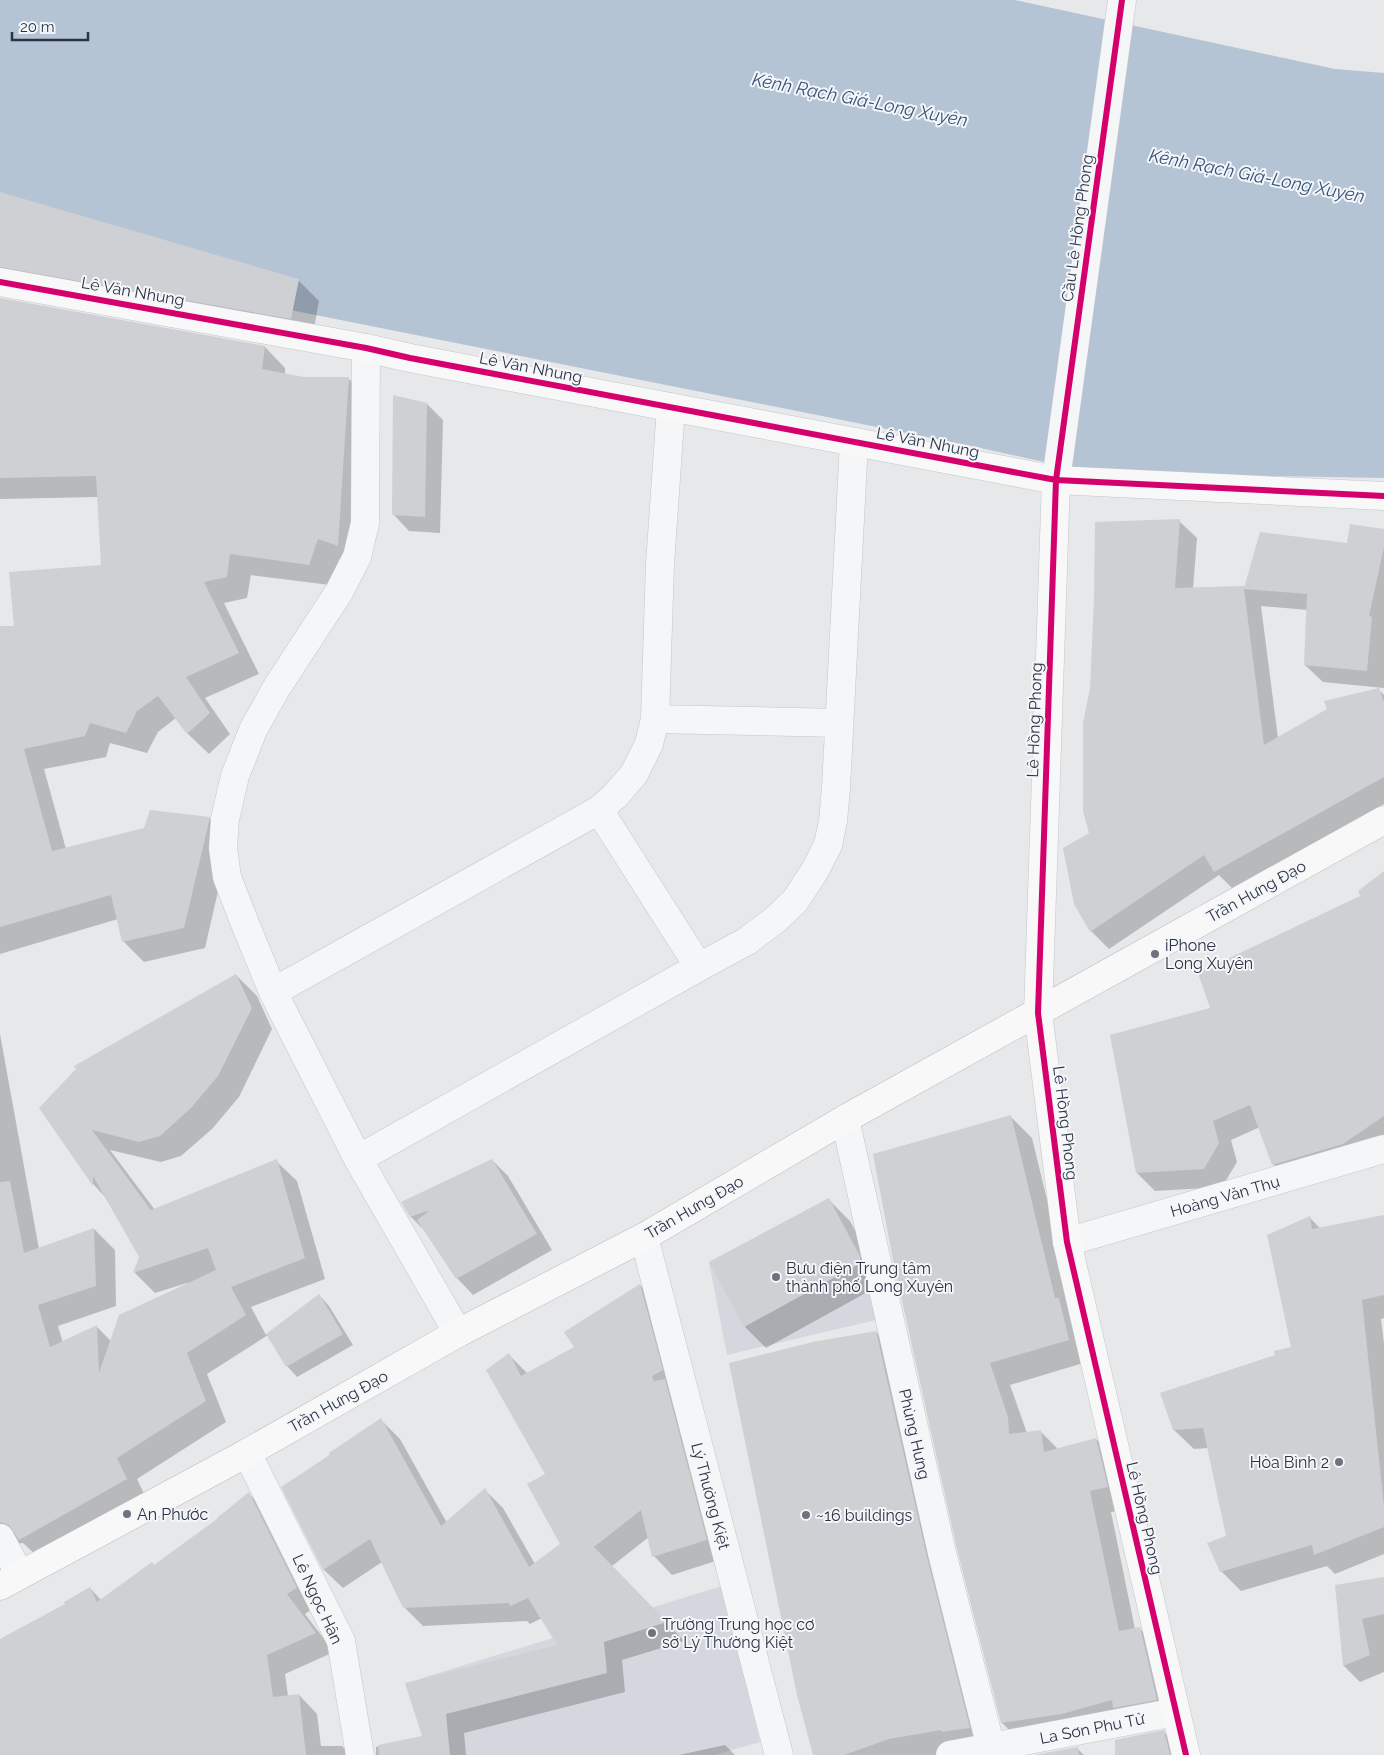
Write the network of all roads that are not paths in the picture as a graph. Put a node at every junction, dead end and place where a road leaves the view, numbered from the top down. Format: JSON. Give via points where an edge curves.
{"nodes":[{"id":1,"x":1122,"y":0,"type":"edge"},
{"id":2,"x":0,"y":282,"type":"edge"},
{"id":3,"x":366,"y":348,"type":"junction"},
{"id":4,"x":671,"y":408,"type":"junction"},
{"id":5,"x":854,"y":442,"type":"junction"},
{"id":6,"x":1058,"y":470,"type":"junction"},
{"id":7,"x":1384,"y":496,"type":"edge"},
{"id":8,"x":655,"y":719,"type":"junction"},
{"id":9,"x":839,"y":723,"type":"junction"},
{"id":10,"x":599,"y":810,"type":"junction"},
{"id":11,"x":1384,"y":820,"type":"edge"},
{"id":12,"x":699,"y":967,"type":"junction"},
{"id":13,"x":273,"y":992,"type":"junction"},
{"id":14,"x":1038,"y":1013,"type":"junction"},
{"id":15,"x":845,"y":1120,"type":"junction"},
{"id":16,"x":1384,"y":1149,"type":"edge"},
{"id":17,"x":358,"y":1159,"type":"junction"},
{"id":18,"x":644,"y":1236,"type":"junction"},
{"id":19,"x":1067,"y":1242,"type":"junction"},
{"id":20,"x":458,"y":1334,"type":"junction"},
{"id":21,"x":247,"y":1453,"type":"junction"},
{"id":22,"x":0,"y":1538,"type":"edge"},
{"id":23,"x":10,"y":1581,"type":"edge"},
{"id":24,"x":1176,"y":1712,"type":"junction"},
{"id":25,"x":991,"y":1748,"type":"junction"},
{"id":26,"x":360,"y":1755,"type":"edge"},
{"id":27,"x":779,"y":1755,"type":"edge"},
{"id":28,"x":950,"y":1755,"type":"edge"},
{"id":29,"x":1186,"y":1755,"type":"edge"}],
"edges":[{"from":1,"to":6,"type":"street","name":"Cầu Lê Hồng Phong"},
{"from":2,"to":3,"type":"main road","name":"Lê Văn Nhung"},
{"from":3,"to":4,"type":"main road","name":"Lê Văn Nhung"},
{"from":3,"to":13,"type":"street","via":[[365,523],[356,557],[339,592],[253,730],[235,776],[225,819],[223,848],[227,877]]},
{"from":4,"to":5,"type":"main road","name":"Lê Văn Nhung"},
{"from":4,"to":8,"type":"street","via":[[660,564]]},
{"from":5,"to":6,"type":"main road","name":"Lê Văn Nhung"},
{"from":5,"to":9,"type":"street"},
{"from":6,"to":7,"type":"main road","name":"Lê Văn Nhung"},
{"from":6,"to":14,"type":"main road","name":"Lê Hồng Phong"},
{"from":8,"to":9,"type":"street"},
{"from":8,"to":10,"type":"street","via":[[649,744],[634,774]]},
{"from":9,"to":12,"type":"street","via":[[833,821],[828,845],[814,872],[795,901],[776,919]]},
{"from":10,"to":12,"type":"street"},
{"from":10,"to":13,"type":"street"},
{"from":11,"to":14,"type":"main road","name":"Trần Hưng Đạo"},
{"from":12,"to":17,"type":"street"},
{"from":13,"to":17,"type":"street"},
{"from":14,"to":15,"type":"main road","name":"Trần Hưng Đạo"},
{"from":14,"to":19,"type":"main road","name":"Lê Hồng Phong"},
{"from":15,"to":18,"type":"main road","name":"Trần Hưng Đạo"},
{"from":15,"to":25,"type":"street","name":"Phùng Hưng","via":[[942,1553]]},
{"from":16,"to":19,"type":"street","name":"Hoàng Văn Thụ"},
{"from":17,"to":20,"type":"street"},
{"from":18,"to":20,"type":"main road","name":"Trần Hưng Đạo"},
{"from":18,"to":27,"type":"street","name":"Lý Thường Kiệt"},
{"from":19,"to":24,"type":"main road","name":"Lê Hồng Phong"},
{"from":20,"to":21,"type":"main road","name":"Trần Hưng Đạo"},
{"from":21,"to":23,"type":"main road","name":"Trần Hưng Đạo"},
{"from":21,"to":26,"type":"street","name":"Lê Ngọc Hân","via":[[341,1641]]},
{"from":22,"to":23,"type":"street"},
{"from":24,"to":25,"type":"street","name":"La Sơn Phu Tử"},
{"from":24,"to":29,"type":"main road","name":"Lê Hồng Phong"},
{"from":25,"to":28,"type":"street","name":"La Sơn Phu Tử"}]}
